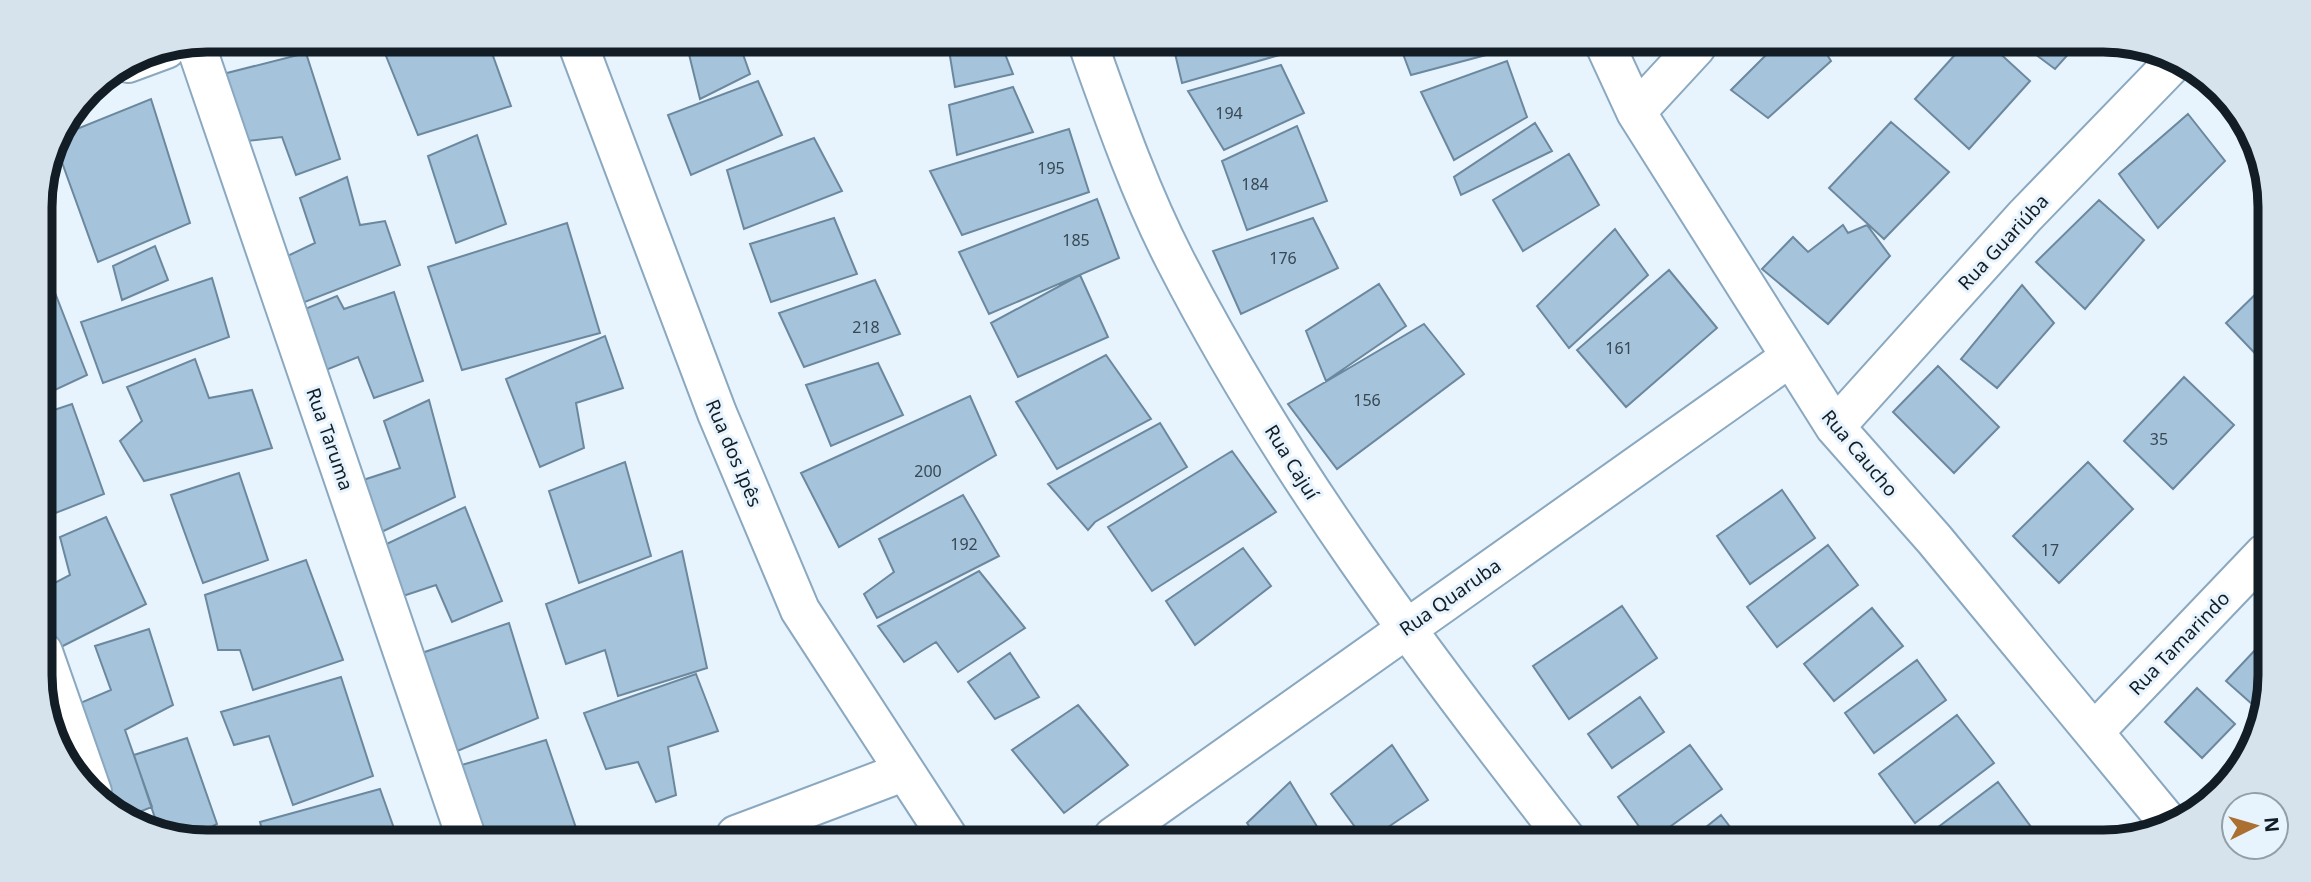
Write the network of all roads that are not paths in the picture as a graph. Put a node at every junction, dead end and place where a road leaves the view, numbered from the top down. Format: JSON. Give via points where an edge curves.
{"nodes":[{"id":1,"x":581,"y":52,"type":"edge"},
{"id":2,"x":1091,"y":52,"type":"edge"},
{"id":3,"x":1608,"y":52,"type":"edge"},
{"id":4,"x":1691,"y":52,"type":"edge"},
{"id":5,"x":198,"y":53,"type":"edge"},
{"id":6,"x":2169,"y":68,"type":"edge"},
{"id":7,"x":1636,"y":112,"type":"junction"},
{"id":8,"x":1789,"y":358,"type":"junction"},
{"id":9,"x":1835,"y":427,"type":"junction"},
{"id":10,"x":2258,"y":560,"type":"edge"},
{"id":11,"x":1407,"y":627,"type":"junction"},
{"id":12,"x":53,"y":679,"type":"edge"},
{"id":13,"x":2094,"y":732,"type":"junction"},
{"id":14,"x":83,"y":765,"type":"edge"},
{"id":15,"x":903,"y":772,"type":"junction"},
{"id":16,"x":2164,"y":817,"type":"edge"},
{"id":17,"x":1559,"y":829,"type":"edge"},
{"id":18,"x":464,"y":830,"type":"edge"},
{"id":19,"x":750,"y":830,"type":"edge"},
{"id":20,"x":943,"y":830,"type":"edge"},
{"id":21,"x":1123,"y":830,"type":"edge"}],
"edges":[{"from":1,"to":15,"type":"street","name":"Rua dos Ipês","via":[[717,413],[800,610]]},
{"from":2,"to":11,"type":"street","name":"Rua Cajuí","via":[[1175,259],[1301,478]]},
{"from":3,"to":7,"type":"street","name":"Rua Caucho"},
{"from":4,"to":7,"type":"street"},
{"from":5,"to":18,"type":"street","name":"Rua Taruma"},
{"from":6,"to":9,"type":"street","name":"Rua Guariúba","via":[[2025,216]]},
{"from":7,"to":8,"type":"street","name":"Rua Caucho"},
{"from":8,"to":9,"type":"street","name":"Rua Caucho"},
{"from":8,"to":11,"type":"street","name":"Rua Quaruba"},
{"from":9,"to":13,"type":"street","name":"Rua Caucho"},
{"from":10,"to":13,"type":"street","name":"Rua Tamarindo"},
{"from":11,"to":17,"type":"street","name":"Rua Cajuí"},
{"from":11,"to":21,"type":"street","name":"Rua Quaruba"},
{"from":12,"to":14,"type":"street"},
{"from":13,"to":16,"type":"street","name":"Rua Caucho"},
{"from":15,"to":19,"type":"street"},
{"from":15,"to":20,"type":"street","name":"Rua dos Ipês"}]}
